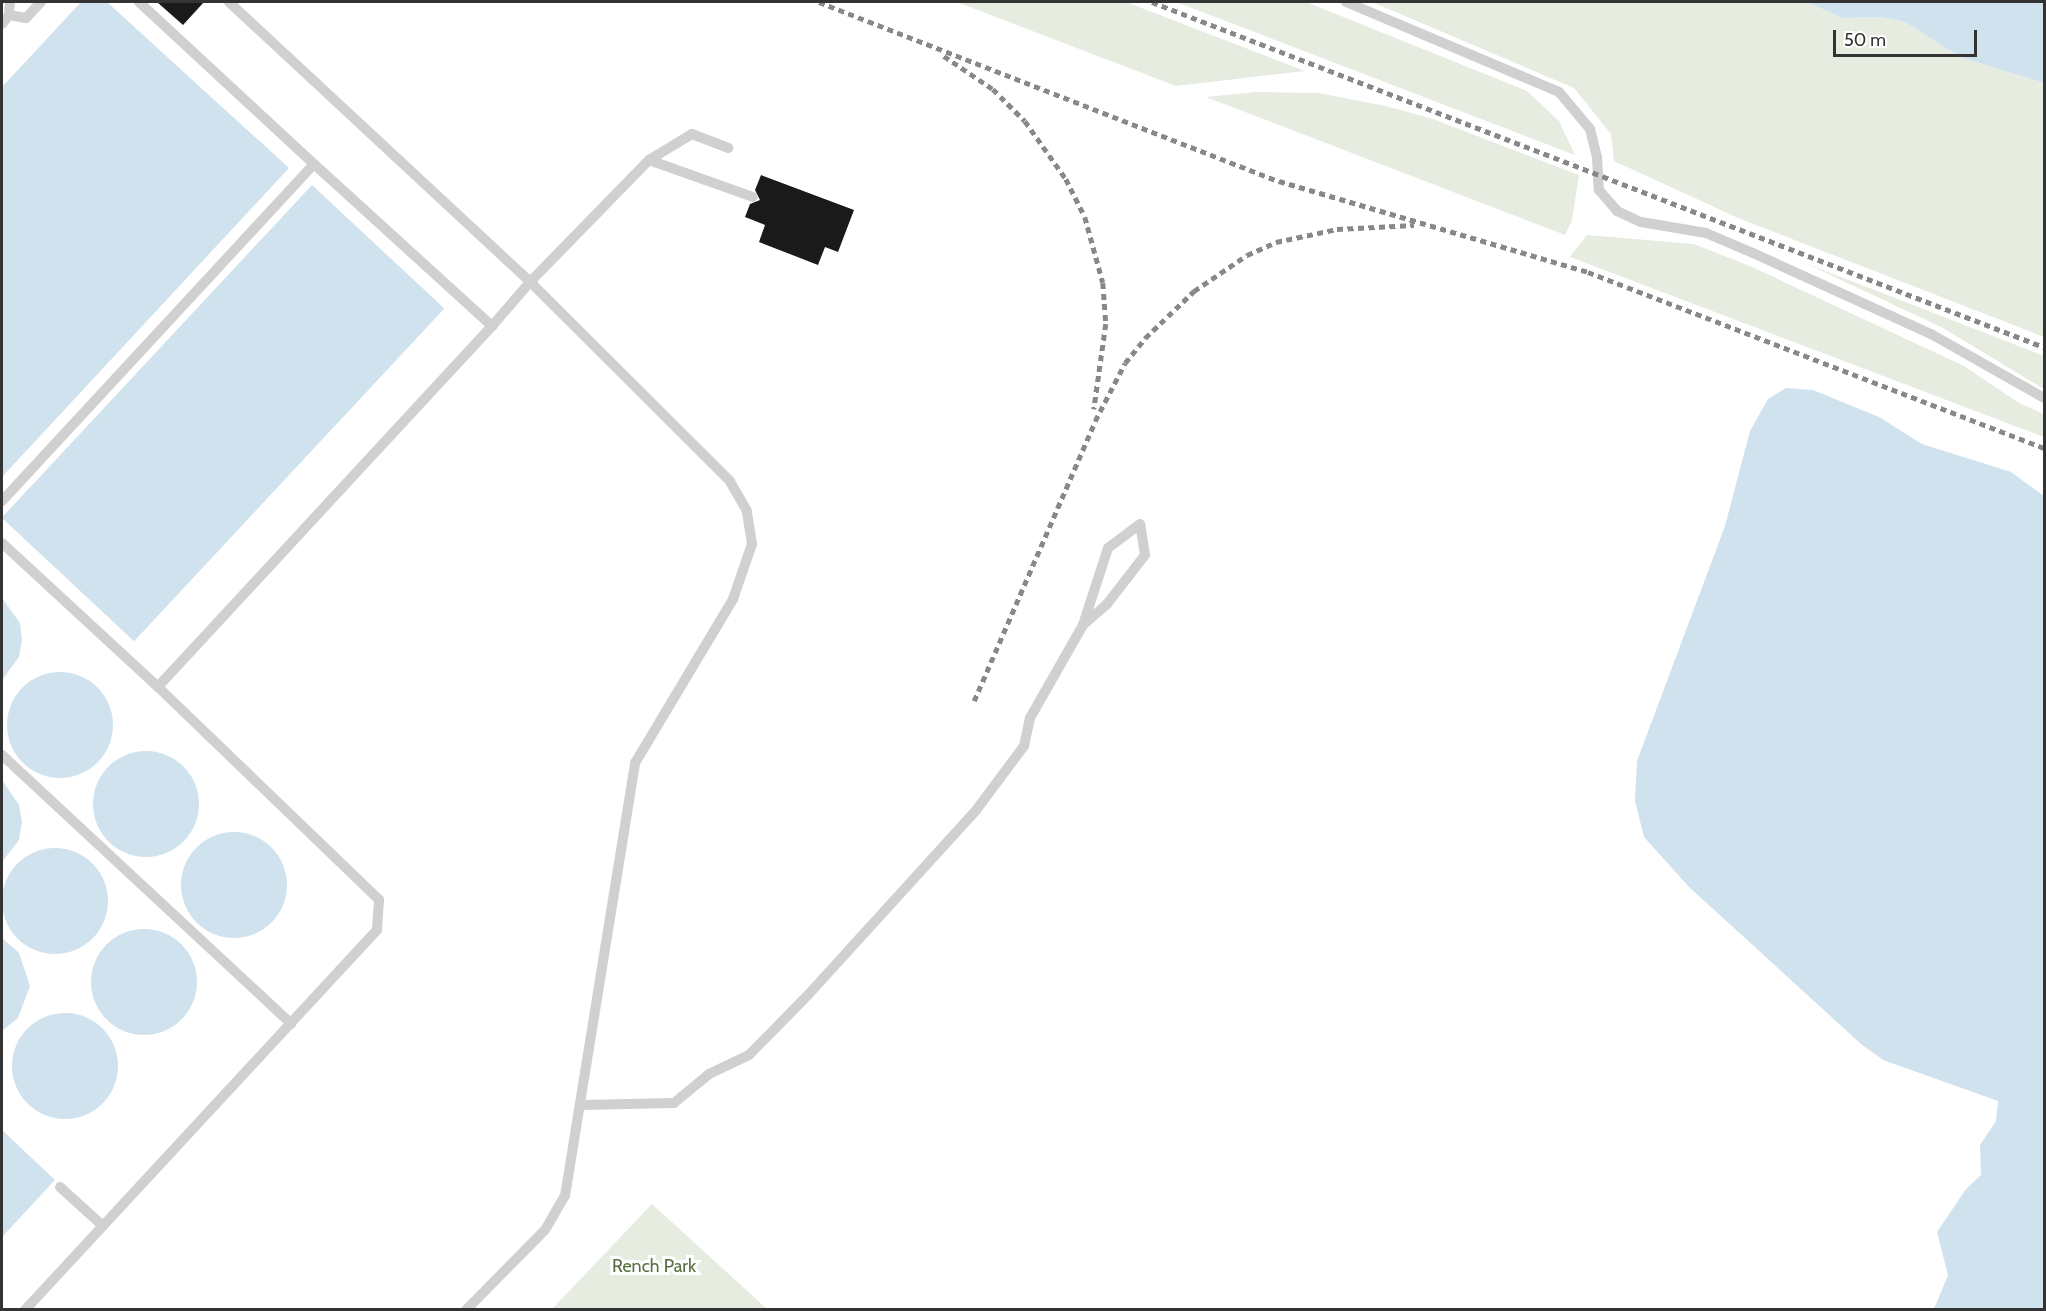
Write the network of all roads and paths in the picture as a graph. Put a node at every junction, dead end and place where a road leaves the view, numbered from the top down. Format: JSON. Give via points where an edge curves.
{"nodes":[{"id":1,"x":10,"y":2,"type":"edge"},
{"id":2,"x":41,"y":2,"type":"edge"},
{"id":3,"x":139,"y":2,"type":"edge"},
{"id":4,"x":229,"y":2,"type":"edge"},
{"id":5,"x":1346,"y":2,"type":"edge"},
{"id":6,"x":5,"y":19,"type":"edge"},
{"id":7,"x":728,"y":148,"type":"dead end"},
{"id":8,"x":649,"y":160,"type":"junction"},
{"id":9,"x":314,"y":164,"type":"junction"},
{"id":10,"x":753,"y":198,"type":"dead end"},
{"id":11,"x":530,"y":282,"type":"junction"},
{"id":12,"x":492,"y":326,"type":"junction"},
{"id":13,"x":2044,"y":398,"type":"edge"},
{"id":14,"x":2,"y":501,"type":"edge"},
{"id":15,"x":2,"y":543,"type":"edge"},
{"id":16,"x":1083,"y":625,"type":"junction"},
{"id":17,"x":158,"y":687,"type":"junction"},
{"id":18,"x":2,"y":755,"type":"edge"},
{"id":19,"x":291,"y":1024,"type":"junction"},
{"id":20,"x":580,"y":1105,"type":"junction"},
{"id":21,"x":60,"y":1187,"type":"dead end"},
{"id":22,"x":103,"y":1226,"type":"junction"},
{"id":23,"x":25,"y":1310,"type":"edge"},
{"id":24,"x":466,"y":1310,"type":"edge"}],
"edges":[{"from":1,"to":6,"type":"lane"},
{"from":2,"to":6,"type":"lane","via":[[26,18]]},
{"from":3,"to":9,"type":"lane"},
{"from":4,"to":11,"type":"lane"},
{"from":5,"to":13,"type":"lane","via":[[1560,92],[1590,129],[1599,190],[1617,211],[1641,222],[1706,233],[1753,252],[1931,334]]},
{"from":7,"to":8,"type":"lane","via":[[692,134]]},
{"from":8,"to":10,"type":"lane"},
{"from":8,"to":11,"type":"lane"},
{"from":9,"to":12,"type":"lane"},
{"from":9,"to":14,"type":"lane"},
{"from":11,"to":12,"type":"lane"},
{"from":11,"to":20,"type":"lane","via":[[730,481],[747,511],[752,544],[733,599],[635,763]]},
{"from":12,"to":17,"type":"lane"},
{"from":15,"to":17,"type":"lane"},
{"from":16,"to":16,"type":"lane","via":[[1107,604],[1145,555],[1140,524],[1108,548]]},
{"from":16,"to":20,"type":"lane","via":[[1030,718],[1024,746],[977,809],[749,1055],[709,1074],[675,1102]]},
{"from":17,"to":19,"type":"lane","via":[[379,900],[377,930]]},
{"from":18,"to":19,"type":"lane"},
{"from":19,"to":22,"type":"lane"},
{"from":20,"to":24,"type":"lane","via":[[565,1196],[545,1230]]},
{"from":21,"to":22,"type":"lane"},
{"from":22,"to":23,"type":"lane"}]}
